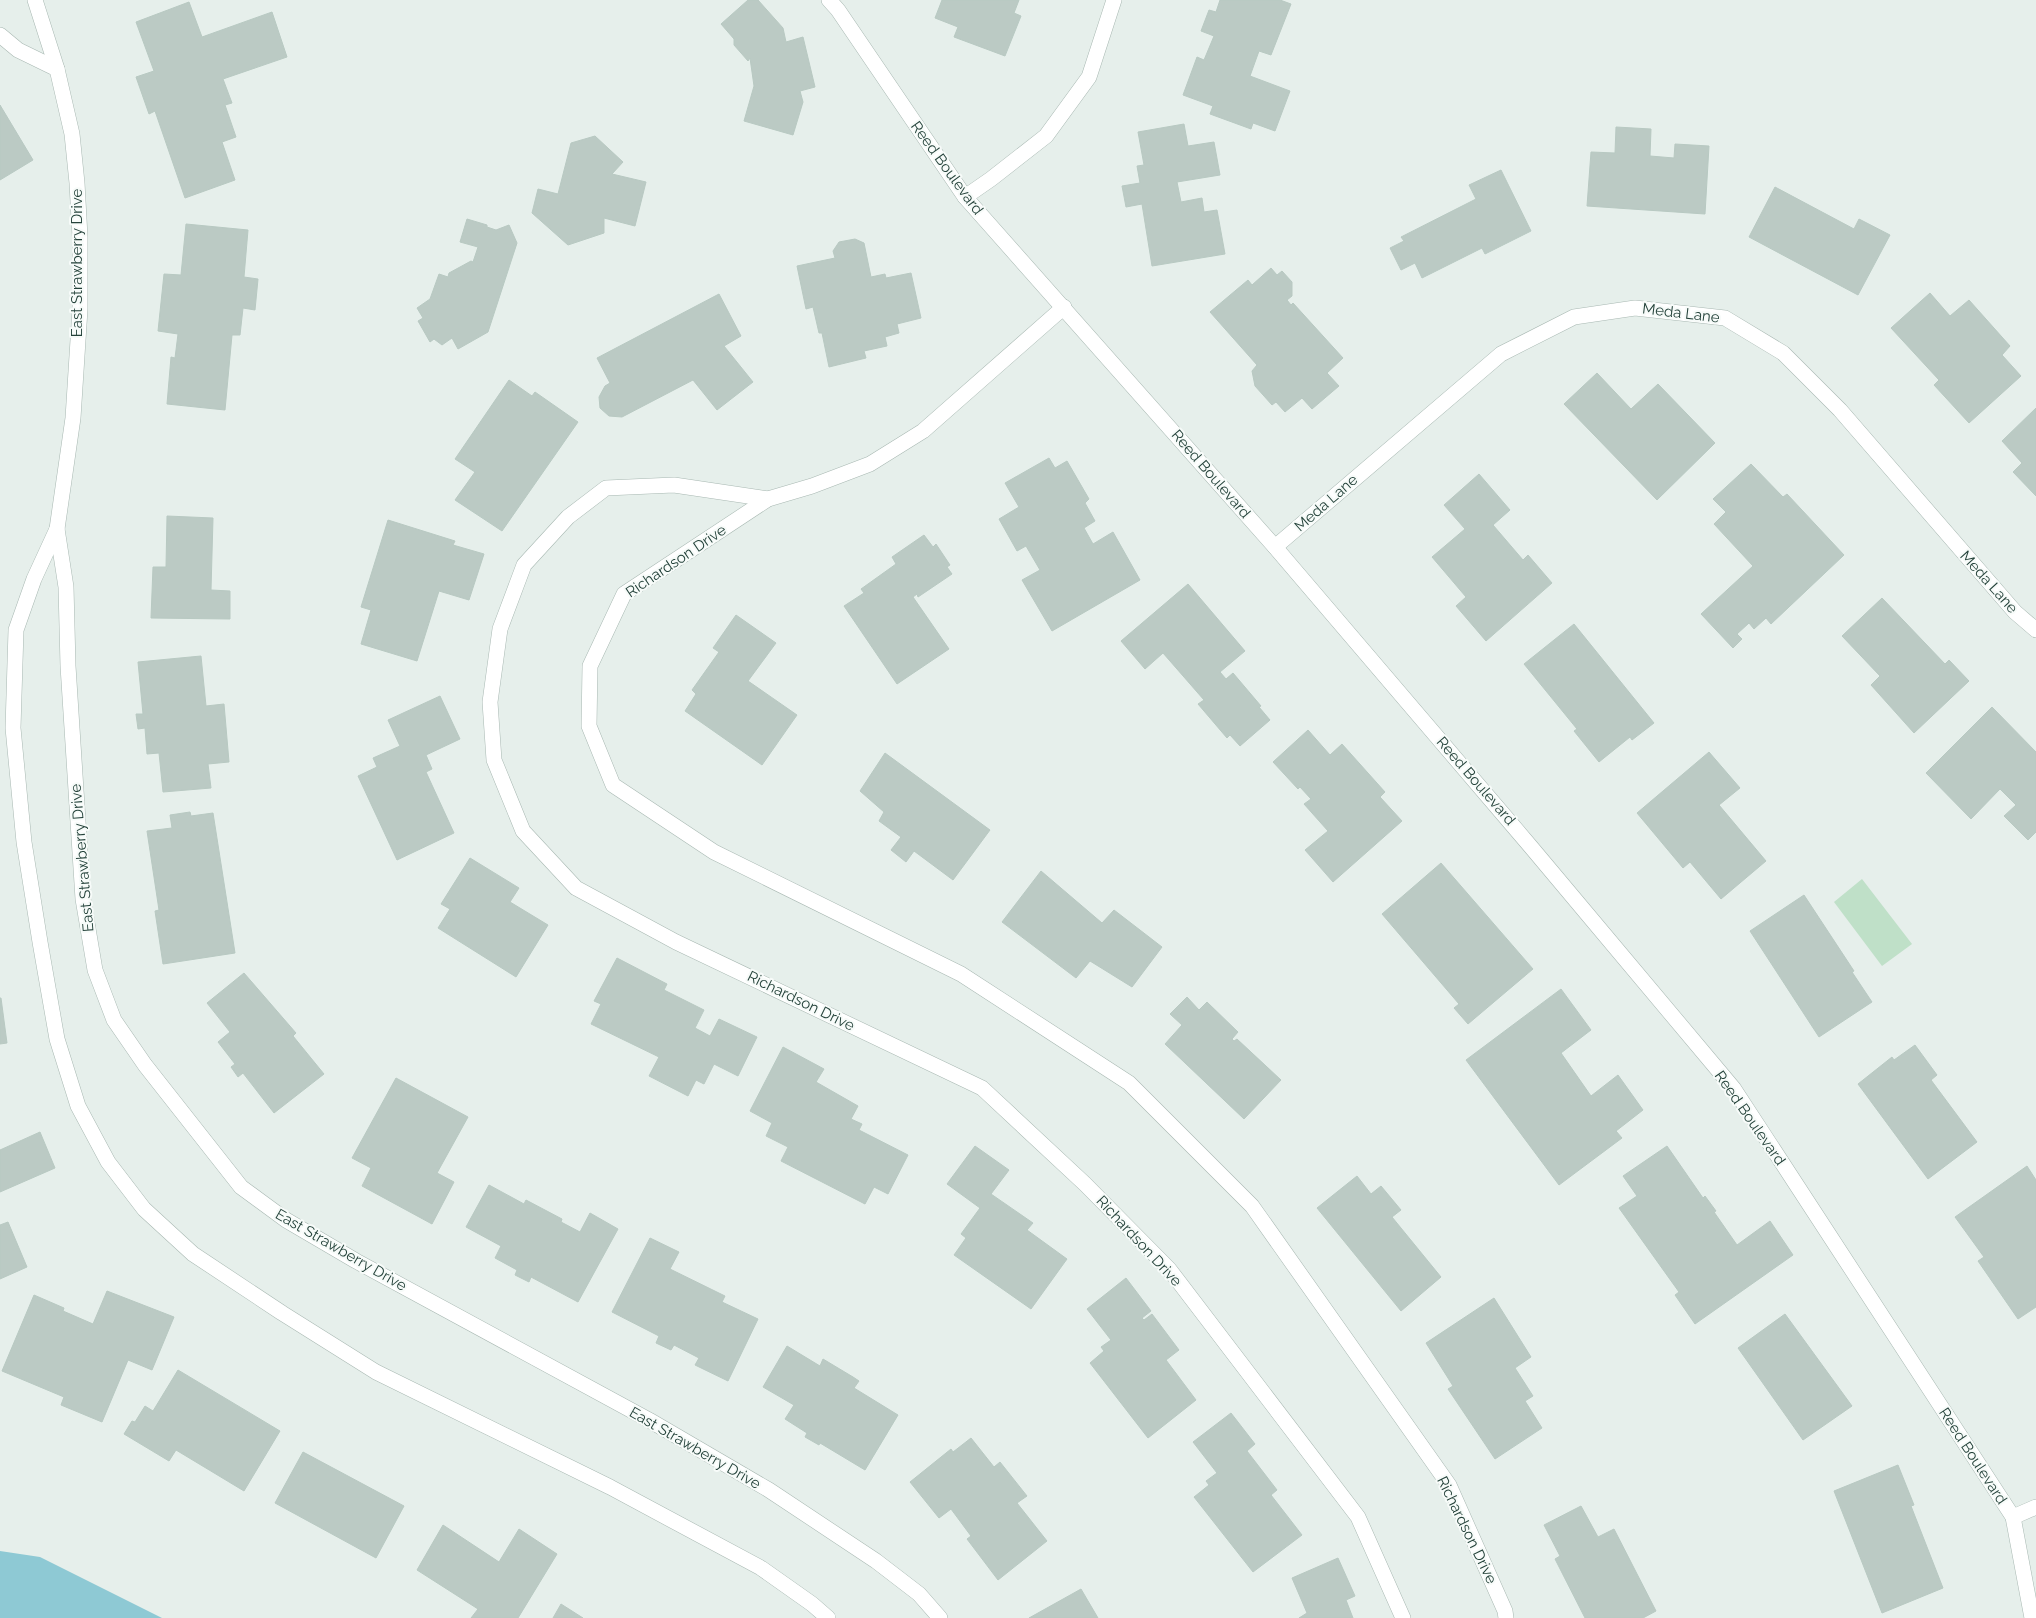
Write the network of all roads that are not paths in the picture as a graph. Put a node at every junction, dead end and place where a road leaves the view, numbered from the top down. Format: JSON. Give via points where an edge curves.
{"nodes":[{"id":1,"x":35,"y":0,"type":"edge"},
{"id":2,"x":829,"y":0,"type":"edge"},
{"id":3,"x":1114,"y":0,"type":"edge"},
{"id":4,"x":0,"y":35,"type":"edge"},
{"id":5,"x":57,"y":69,"type":"junction"},
{"id":6,"x":965,"y":197,"type":"junction"},
{"id":7,"x":1064,"y":307,"type":"junction"},
{"id":8,"x":768,"y":499,"type":"junction"},
{"id":9,"x":57,"y":529,"type":"junction"},
{"id":10,"x":1275,"y":547,"type":"junction"},
{"id":11,"x":2036,"y":630,"type":"edge"},
{"id":12,"x":2036,"y":1507,"type":"edge"},
{"id":13,"x":2013,"y":1517,"type":"junction"},
{"id":14,"x":828,"y":1618,"type":"edge"},
{"id":15,"x":940,"y":1618,"type":"edge"},
{"id":16,"x":1403,"y":1618,"type":"edge"},
{"id":17,"x":1506,"y":1618,"type":"edge"},
{"id":18,"x":2032,"y":1618,"type":"edge"}],
"edges":[{"from":1,"to":5,"type":"street","name":"East Strawberry Drive"},
{"from":2,"to":6,"type":"street","name":"Reed Boulevard"},
{"from":3,"to":6,"type":"street","via":[[1089,77],[1046,136]]},
{"from":4,"to":5,"type":"street","via":[[18,50]]},
{"from":5,"to":9,"type":"street","name":"East Strawberry Drive","via":[[72,134],[77,183],[80,309],[73,418]]},
{"from":6,"to":7,"type":"street","name":"Reed Boulevard"},
{"from":7,"to":8,"type":"street","name":"Richardson Drive","via":[[923,431],[870,464]]},
{"from":7,"to":10,"type":"street","name":"Reed Boulevard"},
{"from":8,"to":16,"type":"street","name":"Richardson Drive","via":[[674,485],[606,488],[568,517],[524,565],[500,629],[490,702],[494,760],[523,831],[576,888],[676,942],[982,1088],[1086,1184],[1169,1269],[1358,1517]]},
{"from":8,"to":17,"type":"street","name":"Richardson Drive","via":[[624,594],[590,666],[589,726],[613,785],[714,852],[961,974],[1129,1083],[1252,1206],[1449,1485]]},
{"from":9,"to":14,"type":"street","name":"East Strawberry Drive","via":[[34,579],[16,630],[13,728],[24,842],[57,1039],[78,1106],[108,1162],[144,1209],[193,1254],[282,1313],[376,1372],[610,1487],[760,1568]]},
{"from":9,"to":15,"type":"street","name":"East Strawberry Drive","via":[[66,587],[83,899],[95,970],[114,1020],[145,1065],[242,1187],[286,1220],[356,1261],[649,1420],[769,1490],[876,1561],[919,1594]]},
{"from":10,"to":11,"type":"street","name":"Meda Lane","via":[[1501,354],[1574,316],[1635,308],[1725,318],[1783,354],[1840,410],[2015,612]]},
{"from":10,"to":13,"type":"street","name":"Reed Boulevard","via":[[1532,846],[1734,1090]]},
{"from":12,"to":13,"type":"street"},
{"from":13,"to":18,"type":"street","name":"Reed Boulevard"}]}
